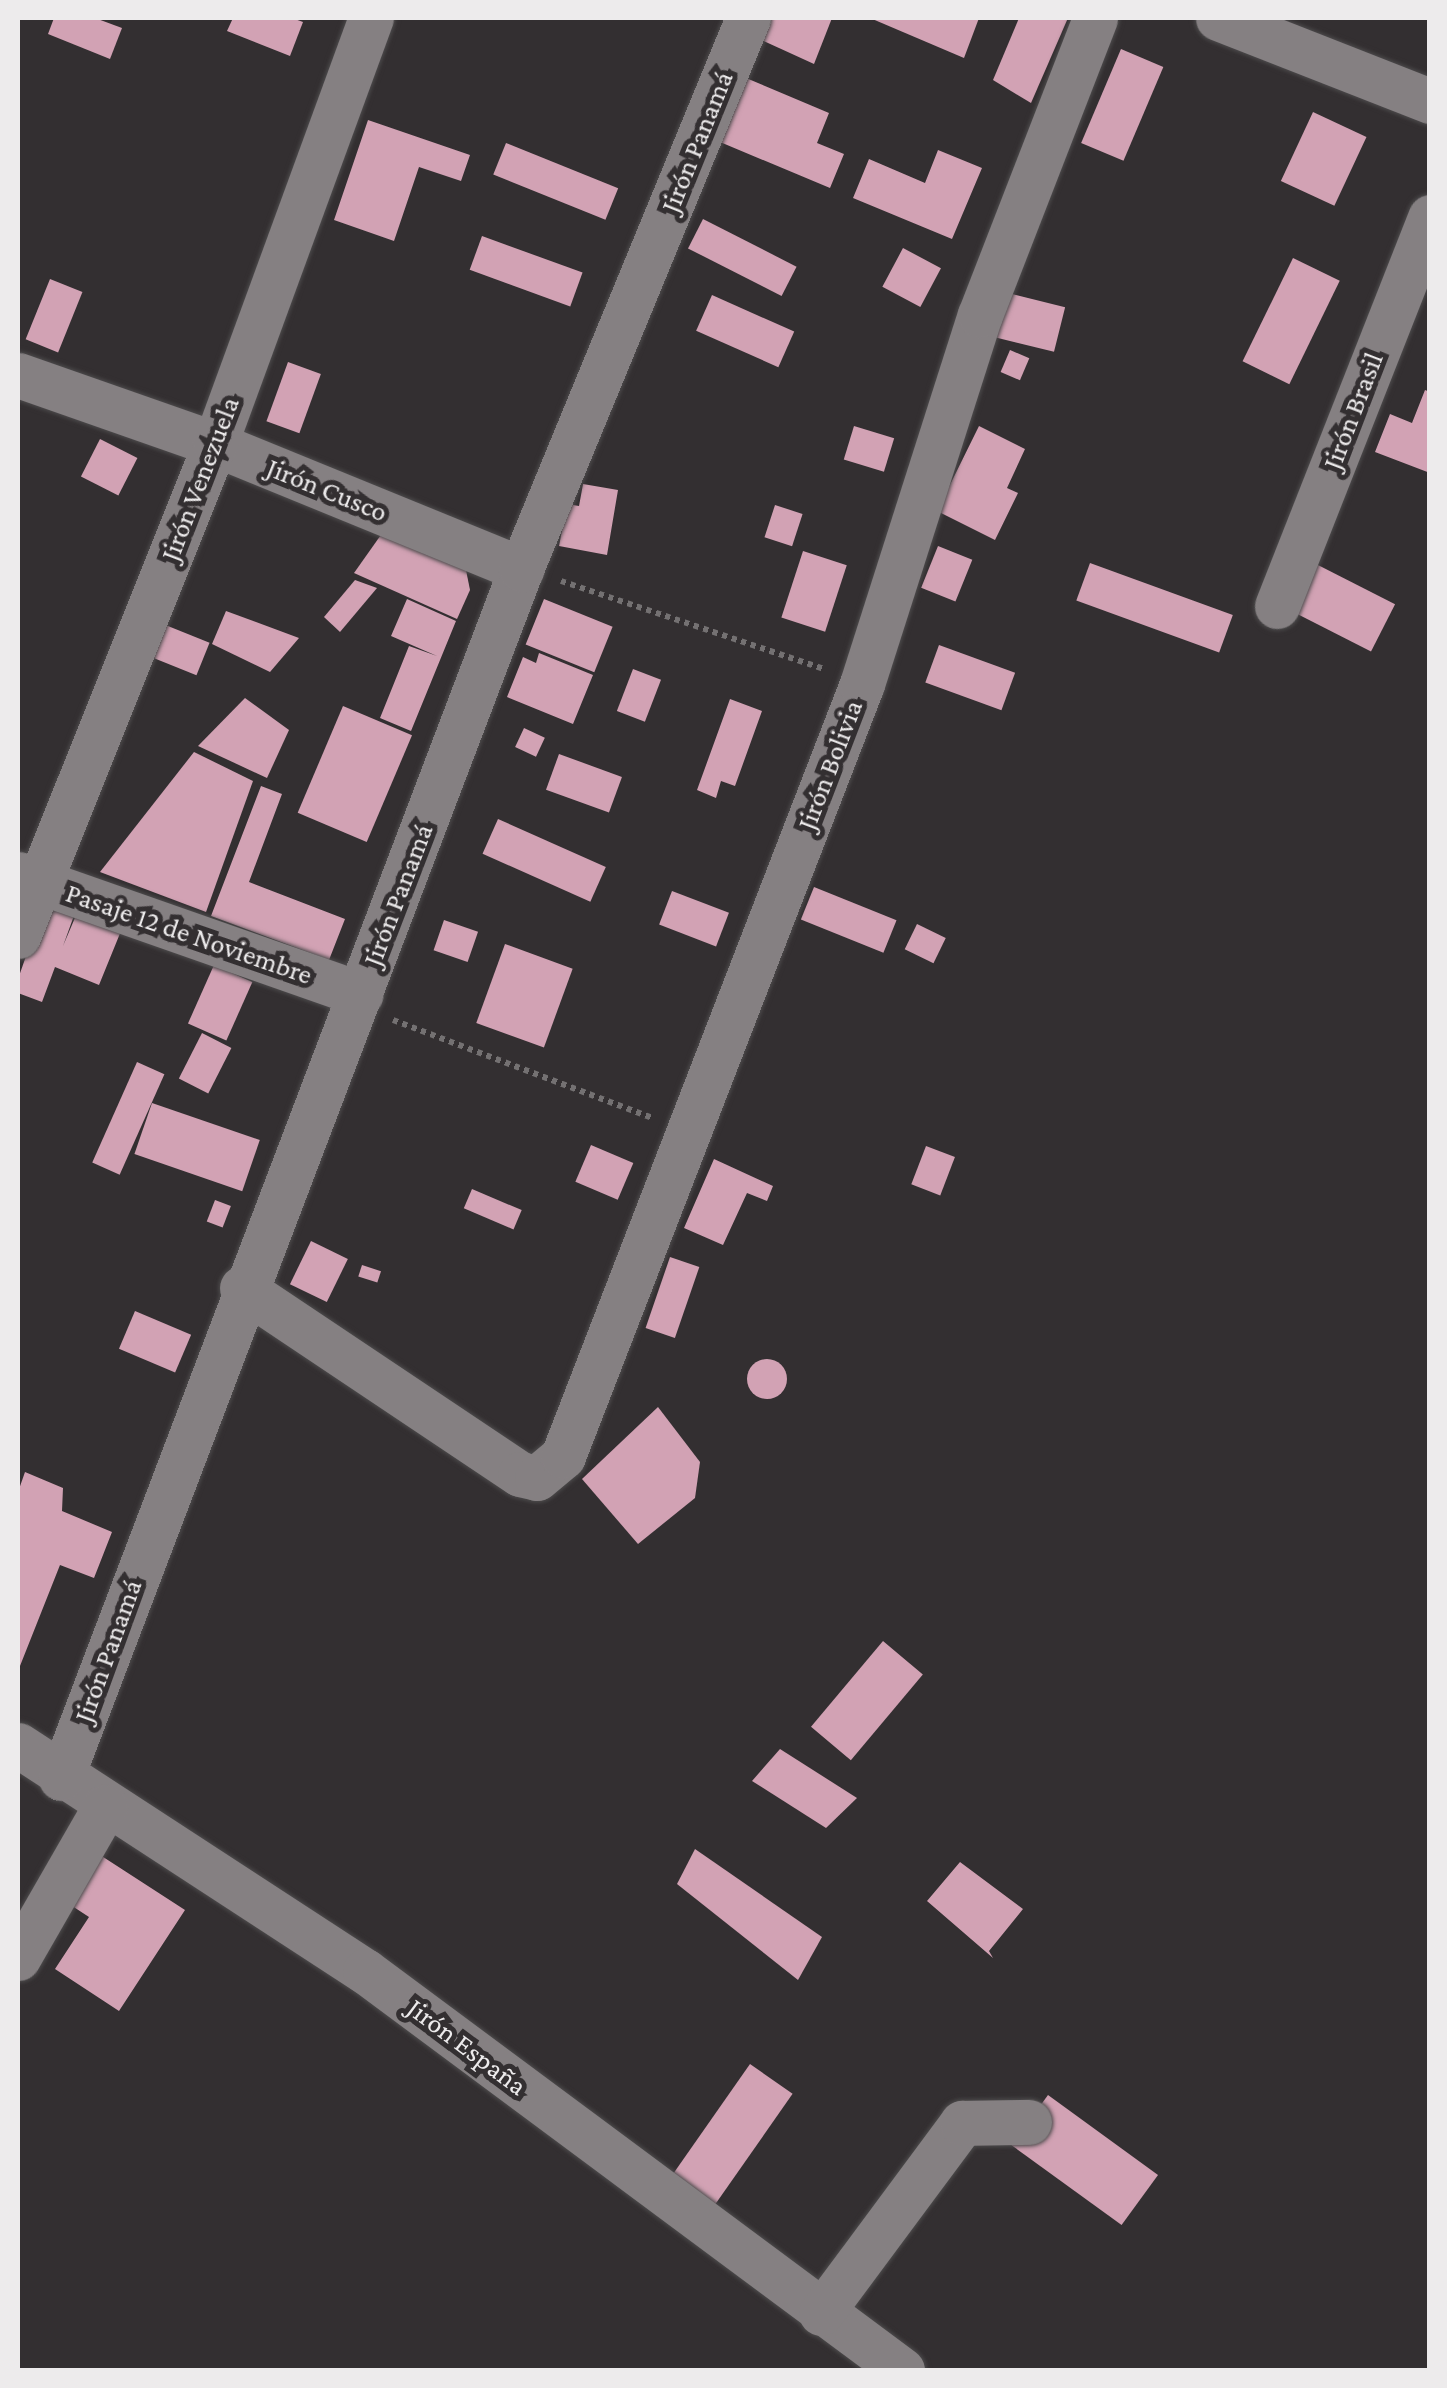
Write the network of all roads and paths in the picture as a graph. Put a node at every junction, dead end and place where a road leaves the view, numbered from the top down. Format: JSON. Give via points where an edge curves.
{"nodes":[{"id":1,"x":371,"y":18,"type":"edge"},
{"id":2,"x":748,"y":18,"type":"edge"},
{"id":3,"x":1095,"y":18,"type":"edge"},
{"id":4,"x":1218,"y":18,"type":"edge"},
{"id":5,"x":1430,"y":101,"type":"edge"},
{"id":6,"x":1430,"y":216,"type":"edge"},
{"id":7,"x":18,"y":374,"type":"edge"},
{"id":8,"x":215,"y":444,"type":"junction"},
{"id":9,"x":522,"y":569,"type":"junction"},
{"id":10,"x":1278,"y":606,"type":"dead end"},
{"id":11,"x":862,"y":684,"type":"junction"},
{"id":12,"x":29,"y":878,"type":"edge"},
{"id":13,"x":18,"y":936,"type":"edge"},
{"id":14,"x":361,"y":994,"type":"junction"},
{"id":15,"x":688,"y":1131,"type":"junction"},
{"id":16,"x":242,"y":1288,"type":"junction"},
{"id":17,"x":18,"y":1745,"type":"edge"},
{"id":18,"x":62,"y":1778,"type":"junction"},
{"id":19,"x":106,"y":1807,"type":"junction"},
{"id":20,"x":18,"y":1958,"type":"edge"},
{"id":21,"x":1029,"y":2122,"type":"dead end"},
{"id":22,"x":821,"y":2313,"type":"junction"},
{"id":23,"x":902,"y":2370,"type":"edge"}],
"edges":[{"from":1,"to":8,"type":"street","name":"Jirón Venezuela"},
{"from":2,"to":9,"type":"street","name":"Jirón Panamá"},
{"from":3,"to":11,"type":"street","name":"Jirón Bolivia","via":[[980,315]]},
{"from":4,"to":5,"type":"street"},
{"from":6,"to":10,"type":"street","name":"Jirón Brasil"},
{"from":7,"to":8,"type":"street","name":"Jirón Cusco"},
{"from":8,"to":9,"type":"street","name":"Jirón Cusco"},
{"from":8,"to":12,"type":"street","name":"Jirón Venezuela"},
{"from":9,"to":11,"type":"path","via":[[658,608]]},
{"from":9,"to":14,"type":"street","name":"Jirón Panamá"},
{"from":11,"to":15,"type":"street","name":"Jirón Bolivia"},
{"from":12,"to":13,"type":"street","name":"Jirón Venezuela"},
{"from":12,"to":14,"type":"street","name":"Pasaje 12 de Noviembre"},
{"from":14,"to":15,"type":"path","via":[[414,1031]]},
{"from":14,"to":16,"type":"street","name":"Jirón Panamá"},
{"from":15,"to":16,"type":"street","name":"Jirón Bolivia","via":[[563,1456],[537,1478],[520,1474]]},
{"from":16,"to":18,"type":"street","name":"Jirón Panamá"},
{"from":17,"to":18,"type":"street","name":"Jirón España"},
{"from":18,"to":19,"type":"street","name":"Jirón España"},
{"from":19,"to":20,"type":"street"},
{"from":19,"to":22,"type":"street","name":"Jirón España","via":[[364,1971]]},
{"from":21,"to":22,"type":"street","via":[[962,2123]]},
{"from":22,"to":23,"type":"street","name":"Jirón España"}]}
